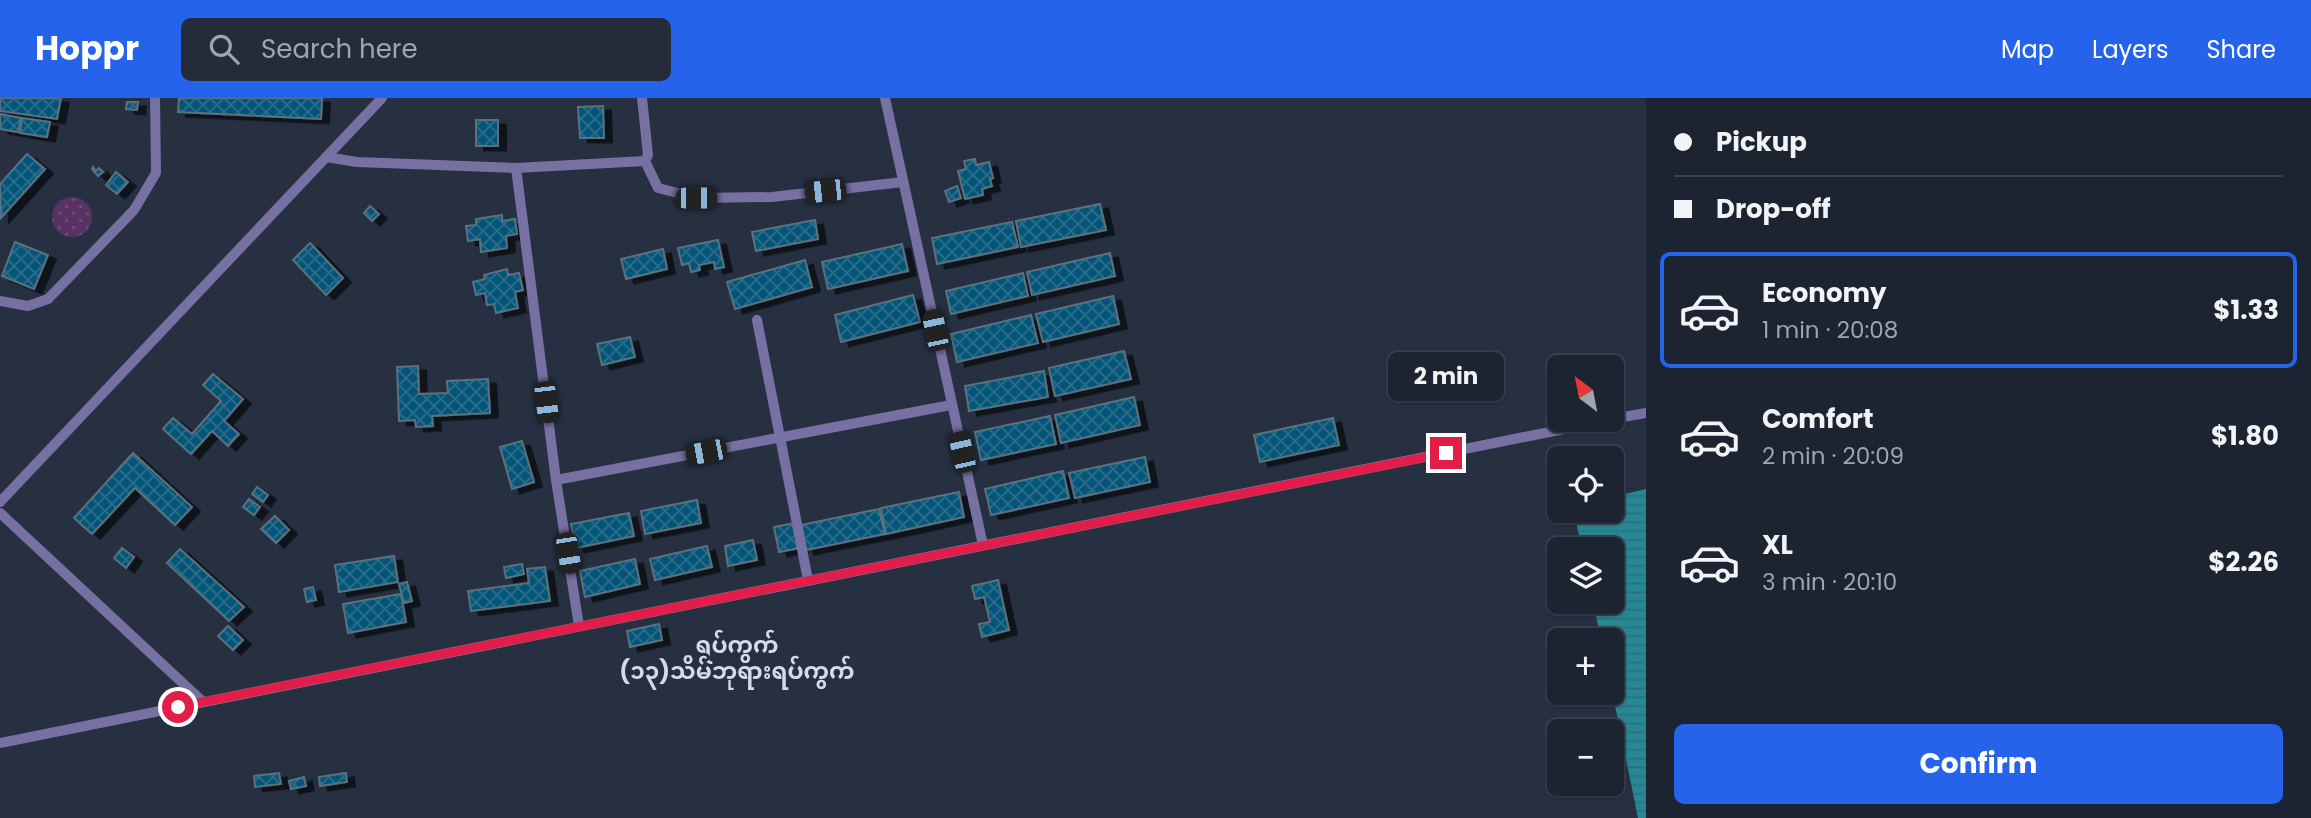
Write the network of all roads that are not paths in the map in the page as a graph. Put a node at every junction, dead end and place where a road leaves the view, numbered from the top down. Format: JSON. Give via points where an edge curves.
{"nodes":[{"id":1,"x":155,"y":98,"type":"edge"},
{"id":2,"x":382,"y":98,"type":"edge"},
{"id":3,"x":642,"y":98,"type":"edge"},
{"id":4,"x":885,"y":98,"type":"edge"},
{"id":5,"x":326,"y":157,"type":"junction"},
{"id":6,"x":645,"y":161,"type":"junction"},
{"id":7,"x":516,"y":168,"type":"junction"},
{"id":8,"x":903,"y":182,"type":"junction"},
{"id":9,"x":0,"y":301,"type":"edge"},
{"id":10,"x":757,"y":320,"type":"dead end"},
{"id":11,"x":951,"y":405,"type":"junction"},
{"id":12,"x":1646,"y":413,"type":"edge"},
{"id":13,"x":1624,"y":417,"type":"edge"},
{"id":14,"x":1550,"y":432,"type":"edge"},
{"id":15,"x":780,"y":438,"type":"junction"},
{"id":16,"x":556,"y":480,"type":"junction"},
{"id":17,"x":0,"y":502,"type":"edge"},
{"id":18,"x":0,"y":513,"type":"edge"},
{"id":19,"x":983,"y":545,"type":"junction"},
{"id":20,"x":808,"y":580,"type":"junction"},
{"id":21,"x":579,"y":626,"type":"junction"},
{"id":22,"x":203,"y":702,"type":"junction"},
{"id":23,"x":0,"y":743,"type":"edge"}],
"edges":[{"from":1,"to":9,"type":"street","via":[[156,173],[134,210],[48,299],[27,306]]},
{"from":2,"to":5,"type":"street"},
{"from":3,"to":6,"type":"street"},
{"from":4,"to":8,"type":"street"},
{"from":5,"to":7,"type":"street"},
{"from":5,"to":17,"type":"street"},
{"from":6,"to":7,"type":"street"},
{"from":6,"to":8,"type":"street","via":[[658,188],[696,198],[772,197]]},
{"from":7,"to":16,"type":"street"},
{"from":8,"to":11,"type":"street"},
{"from":10,"to":15,"type":"street"},
{"from":11,"to":15,"type":"street"},
{"from":11,"to":19,"type":"street"},
{"from":12,"to":13,"type":"street"},
{"from":14,"to":19,"type":"street"},
{"from":15,"to":16,"type":"street"},
{"from":15,"to":20,"type":"street"},
{"from":16,"to":21,"type":"street"},
{"from":18,"to":22,"type":"street"},
{"from":19,"to":20,"type":"street"},
{"from":20,"to":21,"type":"street"},
{"from":21,"to":22,"type":"street"},
{"from":22,"to":23,"type":"street"}]}
